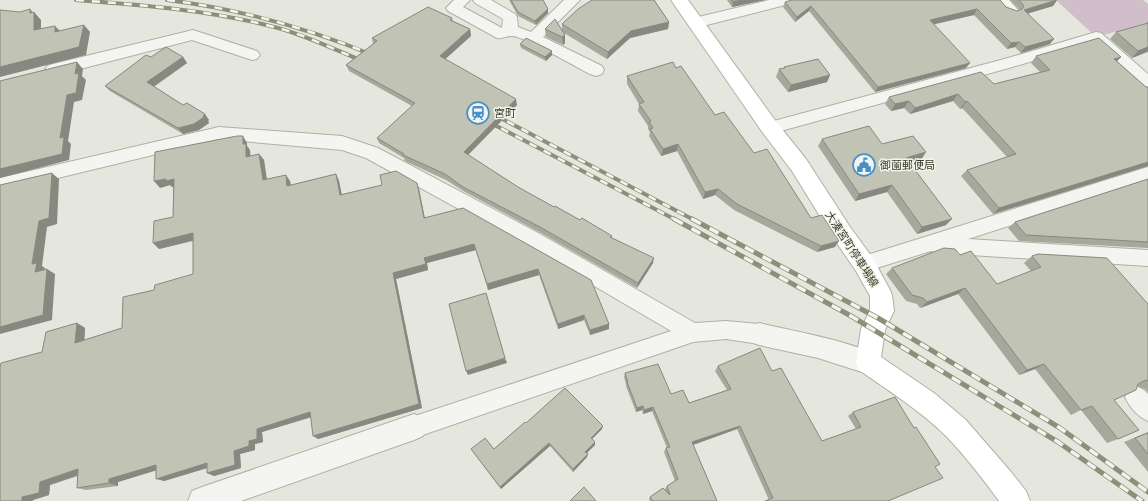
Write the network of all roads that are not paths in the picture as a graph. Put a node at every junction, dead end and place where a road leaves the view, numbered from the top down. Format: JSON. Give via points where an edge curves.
{"nodes":[{"id":1,"x":463,"y":0,"type":"edge"},
{"id":2,"x":480,"y":0,"type":"edge"},
{"id":3,"x":573,"y":0,"type":"edge"},
{"id":4,"x":679,"y":0,"type":"edge"},
{"id":5,"x":788,"y":0,"type":"edge"},
{"id":6,"x":1001,"y":0,"type":"edge"},
{"id":7,"x":1012,"y":10,"type":"edge"},
{"id":8,"x":695,"y":23,"type":"junction"},
{"id":9,"x":511,"y":30,"type":"junction"},
{"id":10,"x":533,"y":38,"type":"junction"},
{"id":11,"x":252,"y":55,"type":"dead end"},
{"id":12,"x":596,"y":70,"type":"dead end"},
{"id":13,"x":39,"y":73,"type":"edge"},
{"id":14,"x":1148,"y":83,"type":"edge"},
{"id":15,"x":770,"y":128,"type":"junction"},
{"id":16,"x":1148,"y":174,"type":"edge"},
{"id":17,"x":0,"y":185,"type":"edge"},
{"id":18,"x":927,"y":244,"type":"junction"},
{"id":19,"x":1148,"y":258,"type":"edge"},
{"id":20,"x":864,"y":264,"type":"junction"},
{"id":21,"x":693,"y":333,"type":"junction"},
{"id":22,"x":759,"y":334,"type":"joint"},
{"id":23,"x":868,"y":362,"type":"junction"},
{"id":24,"x":414,"y":427,"type":"joint"},
{"id":25,"x":202,"y":501,"type":"edge"},
{"id":26,"x":1016,"y":501,"type":"edge"}],
"edges":[{"from":1,"to":9,"type":"street","via":[[453,8],[502,34]]},
{"from":2,"to":9,"type":"street","via":[[510,17]]},
{"from":3,"to":10,"type":"street"},
{"from":4,"to":8,"type":"main road","name":"大湊宮町停車場線"},
{"from":5,"to":8,"type":"street"},
{"from":6,"to":7,"type":"street"},
{"from":8,"to":15,"type":"main road","name":"大湊宮町停車場線"},
{"from":9,"to":10,"type":"street"},
{"from":10,"to":12,"type":"street"},
{"from":11,"to":13,"type":"street","via":[[194,35]]},
{"from":14,"to":15,"type":"street","via":[[1096,37]]},
{"from":15,"to":20,"type":"main road","name":"大湊宮町停車場線","via":[[799,165]]},
{"from":16,"to":18,"type":"street"},
{"from":17,"to":21,"type":"street","via":[[219,133],[342,143],[372,153],[533,240]]},
{"from":18,"to":19,"type":"street"},
{"from":18,"to":20,"type":"street"},
{"from":20,"to":23,"type":"main road","name":"大湊宮町停車場線","via":[[881,295],[882,311],[873,329]]},
{"from":21,"to":22,"type":"street","via":[[726,330]]},
{"from":21,"to":24,"type":"street"},
{"from":22,"to":23,"type":"street","via":[[818,347]]},
{"from":23,"to":26,"type":"main road","via":[[920,398],[955,428],[993,469]]},
{"from":24,"to":25,"type":"street"}]}
